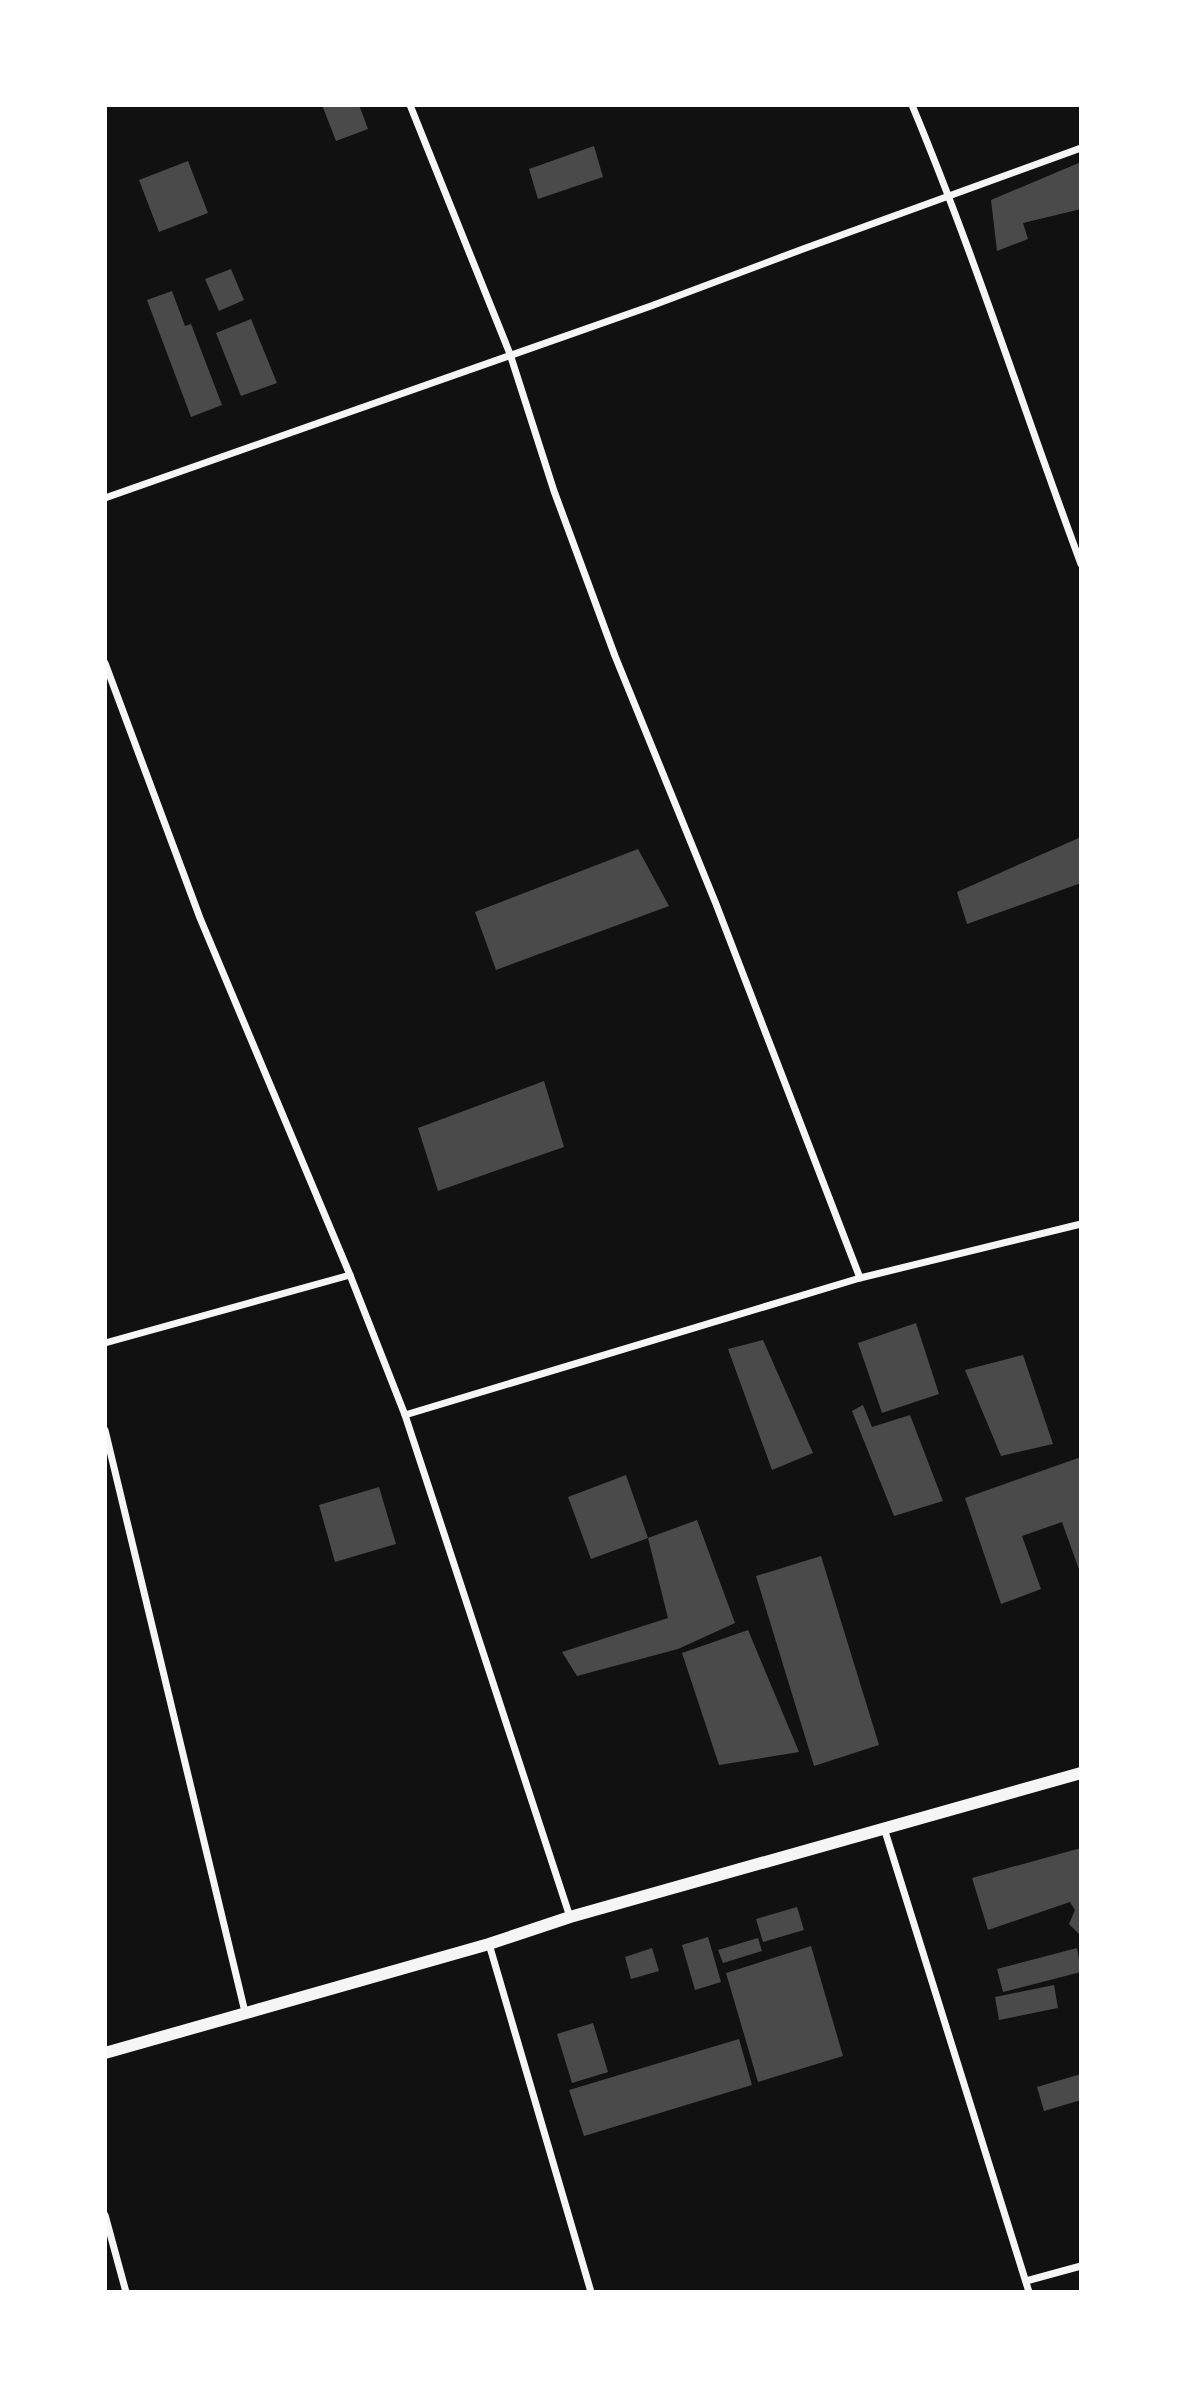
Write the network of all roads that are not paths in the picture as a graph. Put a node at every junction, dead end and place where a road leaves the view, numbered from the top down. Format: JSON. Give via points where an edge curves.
{"nodes":[{"id":1,"x":410,"y":105,"type":"edge"},
{"id":2,"x":912,"y":105,"type":"edge"},
{"id":3,"x":1081,"y":148,"type":"edge"},
{"id":4,"x":950,"y":195,"type":"junction"},
{"id":5,"x":510,"y":354,"type":"junction"},
{"id":6,"x":105,"y":498,"type":"edge"},
{"id":7,"x":1081,"y":564,"type":"edge"},
{"id":8,"x":105,"y":663,"type":"edge"},
{"id":9,"x":1081,"y":1224,"type":"edge"},
{"id":10,"x":350,"y":1275,"type":"junction"},
{"id":11,"x":860,"y":1278,"type":"junction"},
{"id":12,"x":105,"y":1343,"type":"edge"},
{"id":13,"x":405,"y":1415,"type":"junction"},
{"id":14,"x":105,"y":1430,"type":"edge"},
{"id":15,"x":1081,"y":1773,"type":"edge"},
{"id":16,"x":884,"y":1828,"type":"junction"},
{"id":17,"x":570,"y":1917,"type":"junction"},
{"id":18,"x":489,"y":1944,"type":"junction"},
{"id":19,"x":245,"y":2012,"type":"junction"},
{"id":20,"x":105,"y":2053,"type":"edge"},
{"id":21,"x":105,"y":2215,"type":"edge"},
{"id":22,"x":1081,"y":2266,"type":"edge"},
{"id":23,"x":1026,"y":2281,"type":"junction"},
{"id":24,"x":126,"y":2292,"type":"edge"},
{"id":25,"x":591,"y":2292,"type":"edge"},
{"id":26,"x":1029,"y":2292,"type":"edge"}],
"edges":[{"from":1,"to":5,"type":"street"},
{"from":2,"to":4,"type":"street"},
{"from":3,"to":4,"type":"street"},
{"from":4,"to":5,"type":"street"},
{"from":4,"to":7,"type":"street"},
{"from":5,"to":6,"type":"street"},
{"from":5,"to":11,"type":"street","via":[[615,656]]},
{"from":8,"to":10,"type":"street","via":[[200,918]]},
{"from":9,"to":11,"type":"street"},
{"from":10,"to":12,"type":"street"},
{"from":10,"to":13,"type":"street"},
{"from":11,"to":13,"type":"street"},
{"from":13,"to":17,"type":"street"},
{"from":14,"to":19,"type":"street"},
{"from":15,"to":16,"type":"street"},
{"from":16,"to":17,"type":"street"},
{"from":16,"to":23,"type":"street"},
{"from":17,"to":18,"type":"street"},
{"from":18,"to":19,"type":"street"},
{"from":18,"to":25,"type":"street"},
{"from":19,"to":20,"type":"street"},
{"from":21,"to":24,"type":"street"},
{"from":22,"to":23,"type":"street"},
{"from":23,"to":26,"type":"street"}]}
